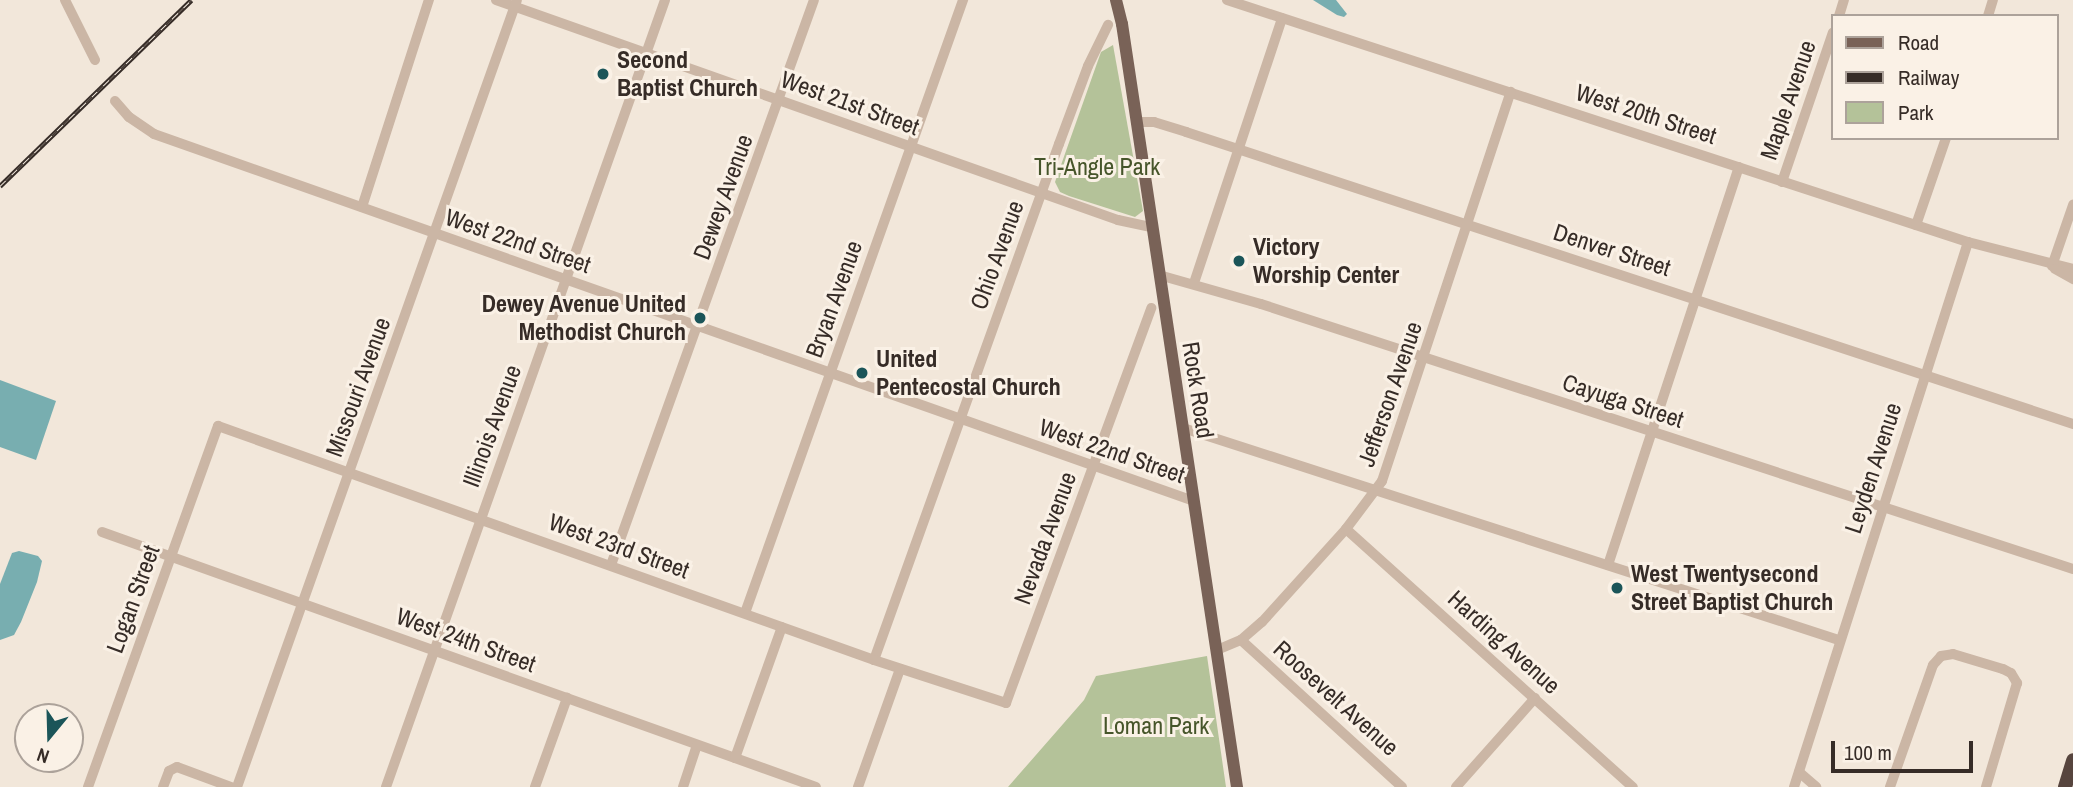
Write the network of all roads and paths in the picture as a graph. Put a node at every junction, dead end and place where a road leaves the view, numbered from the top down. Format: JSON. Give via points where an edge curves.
{"nodes":[{"id":1,"x":65,"y":0,"type":"edge"},
{"id":2,"x":429,"y":0,"type":"edge"},
{"id":3,"x":496,"y":0,"type":"edge"},
{"id":4,"x":665,"y":0,"type":"edge"},
{"id":5,"x":814,"y":0,"type":"edge"},
{"id":6,"x":963,"y":0,"type":"edge"},
{"id":7,"x":1116,"y":0,"type":"edge"},
{"id":8,"x":1227,"y":0,"type":"edge"},
{"id":9,"x":516,"y":3,"type":"edge"},
{"id":10,"x":1282,"y":18,"type":"junction"},
{"id":11,"x":1108,"y":26,"type":"dead end"},
{"id":12,"x":1832,"y":35,"type":"edge"},
{"id":13,"x":646,"y":53,"type":"junction"},
{"id":14,"x":95,"y":60,"type":"dead end"},
{"id":15,"x":1511,"y":92,"type":"junction"},
{"id":16,"x":779,"y":101,"type":"junction"},
{"id":17,"x":115,"y":102,"type":"dead end"},
{"id":18,"x":1137,"y":122,"type":"junction"},
{"id":19,"x":1945,"y":140,"type":"edge"},
{"id":20,"x":909,"y":147,"type":"junction"},
{"id":21,"x":1238,"y":149,"type":"junction"},
{"id":22,"x":1739,"y":167,"type":"junction"},
{"id":23,"x":1782,"y":181,"type":"junction"},
{"id":24,"x":1041,"y":193,"type":"junction"},
{"id":25,"x":2073,"y":205,"type":"edge"},
{"id":26,"x":362,"y":207,"type":"junction"},
{"id":27,"x":1468,"y":225,"type":"junction"},
{"id":28,"x":1916,"y":225,"type":"junction"},
{"id":29,"x":1152,"y":227,"type":"junction"},
{"id":30,"x":435,"y":234,"type":"junction"},
{"id":31,"x":1968,"y":242,"type":"junction"},
{"id":32,"x":2052,"y":267,"type":"junction"},
{"id":33,"x":2073,"y":270,"type":"edge"},
{"id":34,"x":1159,"y":275,"type":"junction"},
{"id":35,"x":2073,"y":279,"type":"edge"},
{"id":36,"x":566,"y":280,"type":"junction"},
{"id":37,"x":1194,"y":284,"type":"junction"},
{"id":38,"x":1696,"y":300,"type":"junction"},
{"id":39,"x":1151,"y":308,"type":"dead end"},
{"id":40,"x":698,"y":327,"type":"junction"},
{"id":41,"x":1425,"y":358,"type":"junction"},
{"id":42,"x":830,"y":374,"type":"junction"},
{"id":43,"x":1925,"y":375,"type":"junction"},
{"id":44,"x":960,"y":420,"type":"junction"},
{"id":45,"x":2073,"y":424,"type":"edge"},
{"id":46,"x":218,"y":426,"type":"joint"},
{"id":47,"x":1182,"y":428,"type":"junction"},
{"id":48,"x":1653,"y":432,"type":"junction"},
{"id":49,"x":1093,"y":467,"type":"junction"},
{"id":50,"x":350,"y":472,"type":"junction"},
{"id":51,"x":1377,"y":490,"type":"junction"},
{"id":52,"x":1194,"y":501,"type":"junction"},
{"id":53,"x":1881,"y":508,"type":"junction"},
{"id":54,"x":482,"y":519,"type":"junction"},
{"id":55,"x":1346,"y":528,"type":"junction"},
{"id":56,"x":102,"y":532,"type":"dead end"},
{"id":57,"x":171,"y":555,"type":"junction"},
{"id":58,"x":611,"y":565,"type":"junction"},
{"id":59,"x":1608,"y":565,"type":"junction"},
{"id":60,"x":2073,"y":569,"type":"edge"},
{"id":61,"x":303,"y":603,"type":"junction"},
{"id":62,"x":745,"y":613,"type":"junction"},
{"id":63,"x":782,"y":627,"type":"junction"},
{"id":64,"x":1241,"y":640,"type":"junction"},
{"id":65,"x":1839,"y":640,"type":"junction"},
{"id":66,"x":435,"y":650,"type":"junction"},
{"id":67,"x":1217,"y":650,"type":"junction"},
{"id":68,"x":874,"y":660,"type":"junction"},
{"id":69,"x":901,"y":670,"type":"junction"},
{"id":70,"x":567,"y":698,"type":"junction"},
{"id":71,"x":1535,"y":698,"type":"junction"},
{"id":72,"x":1006,"y":703,"type":"joint"},
{"id":73,"x":697,"y":745,"type":"junction"},
{"id":74,"x":735,"y":758,"type":"junction"},
{"id":75,"x":2073,"y":760,"type":"edge"},
{"id":76,"x":1799,"y":772,"type":"junction"},
{"id":77,"x":1398,"y":785,"type":"edge"},
{"id":78,"x":88,"y":787,"type":"edge"},
{"id":79,"x":163,"y":787,"type":"edge"},
{"id":80,"x":231,"y":787,"type":"edge"},
{"id":81,"x":237,"y":787,"type":"edge"},
{"id":82,"x":387,"y":787,"type":"edge"},
{"id":83,"x":535,"y":787,"type":"edge"},
{"id":84,"x":683,"y":787,"type":"edge"},
{"id":85,"x":816,"y":787,"type":"edge"},
{"id":86,"x":858,"y":787,"type":"edge"},
{"id":87,"x":1237,"y":787,"type":"edge"},
{"id":88,"x":1456,"y":787,"type":"edge"},
{"id":89,"x":1633,"y":787,"type":"edge"},
{"id":90,"x":1794,"y":787,"type":"edge"},
{"id":91,"x":1816,"y":787,"type":"edge"},
{"id":92,"x":1890,"y":787,"type":"edge"},
{"id":93,"x":1986,"y":787,"type":"edge"},
{"id":94,"x":2064,"y":787,"type":"edge"}],
"edges":[{"from":1,"to":14,"type":"street"},
{"from":2,"to":26,"type":"street"},
{"from":3,"to":9,"type":"street","name":"West 21st Street"},
{"from":4,"to":13,"type":"street","name":"Illinois Avenue"},
{"from":5,"to":16,"type":"street","name":"Dewey Avenue"},
{"from":6,"to":20,"type":"street","name":"Bryan Avenue"},
{"from":7,"to":18,"type":"main road","name":"Rock Road"},
{"from":8,"to":10,"type":"street","name":"West 20th Street"},
{"from":9,"to":13,"type":"street","name":"West 21st Street"},
{"from":9,"to":30,"type":"street","name":"Missouri Avenue"},
{"from":10,"to":15,"type":"street","name":"West 20th Street"},
{"from":10,"to":21,"type":"street"},
{"from":11,"to":24,"type":"street","name":"Ohio Avenue","via":[[1088,66]]},
{"from":12,"to":23,"type":"street","name":"Maple Avenue"},
{"from":13,"to":16,"type":"street","name":"West 21st Street"},
{"from":13,"to":36,"type":"street","name":"Illinois Avenue"},
{"from":15,"to":22,"type":"street","name":"West 20th Street"},
{"from":15,"to":27,"type":"street","name":"Jefferson Avenue"},
{"from":16,"to":20,"type":"street","name":"West 21st Street"},
{"from":16,"to":40,"type":"street","name":"Dewey Avenue"},
{"from":17,"to":26,"type":"street","name":"West 22nd Street","via":[[154,134]]},
{"from":18,"to":21,"type":"street","name":"Denver Street","via":[[1154,122]]},
{"from":18,"to":29,"type":"main road","name":"Rock Road"},
{"from":19,"to":28,"type":"street"},
{"from":20,"to":24,"type":"street","name":"West 21st Street"},
{"from":20,"to":42,"type":"street","name":"Bryan Avenue"},
{"from":21,"to":27,"type":"street","name":"Denver Street"},
{"from":21,"to":37,"type":"street"},
{"from":22,"to":23,"type":"street","name":"West 20th Street"},
{"from":22,"to":38,"type":"street"},
{"from":23,"to":28,"type":"street","name":"West 20th Street"},
{"from":24,"to":29,"type":"street","name":"West 21st Street"},
{"from":24,"to":44,"type":"street","name":"Ohio Avenue"},
{"from":25,"to":32,"type":"street"},
{"from":26,"to":30,"type":"street","name":"West 22nd Street"},
{"from":27,"to":38,"type":"street","name":"Denver Street"},
{"from":27,"to":41,"type":"street","name":"Jefferson Avenue"},
{"from":28,"to":31,"type":"street","name":"West 20th Street"},
{"from":29,"to":34,"type":"main road","name":"Rock Road"},
{"from":30,"to":36,"type":"street","name":"West 22nd Street"},
{"from":30,"to":50,"type":"street","name":"Missouri Avenue"},
{"from":31,"to":32,"type":"street","name":"West 20th Street"},
{"from":31,"to":43,"type":"street","name":"Leyden Avenue"},
{"from":32,"to":33,"type":"street","name":"West 20th Street"},
{"from":32,"to":35,"type":"street","name":"West 20th Street"},
{"from":34,"to":37,"type":"street","name":"Cayuga Street"},
{"from":34,"to":47,"type":"main road","name":"Rock Road"},
{"from":36,"to":40,"type":"street","name":"West 22nd Street"},
{"from":36,"to":54,"type":"street","name":"Illinois Avenue"},
{"from":37,"to":41,"type":"street","name":"Cayuga Street"},
{"from":38,"to":43,"type":"street","name":"Denver Street"},
{"from":38,"to":48,"type":"street"},
{"from":39,"to":49,"type":"street","name":"Nevada Avenue"},
{"from":40,"to":42,"type":"street","name":"West 22nd Street"},
{"from":40,"to":58,"type":"street","name":"Dewey Avenue"},
{"from":41,"to":48,"type":"street","name":"Cayuga Street"},
{"from":41,"to":51,"type":"street","name":"Jefferson Avenue"},
{"from":42,"to":44,"type":"street","name":"West 22nd Street"},
{"from":42,"to":62,"type":"street","name":"Bryan Avenue"},
{"from":43,"to":45,"type":"street","name":"Denver Street"},
{"from":43,"to":53,"type":"street","name":"Leyden Avenue"},
{"from":44,"to":49,"type":"street","name":"West 22nd Street"},
{"from":44,"to":68,"type":"street","name":"Ohio Avenue"},
{"from":46,"to":50,"type":"street","name":"West 23rd Street"},
{"from":46,"to":57,"type":"street","name":"Logan Street"},
{"from":47,"to":51,"type":"street","name":"West 22nd Street"},
{"from":47,"to":52,"type":"main road","name":"Rock Road"},
{"from":48,"to":53,"type":"street","name":"Cayuga Street"},
{"from":48,"to":59,"type":"street"},
{"from":49,"to":52,"type":"street","name":"West 22nd Street"},
{"from":49,"to":72,"type":"street","name":"Nevada Avenue"},
{"from":50,"to":54,"type":"street","name":"West 23rd Street"},
{"from":50,"to":61,"type":"street","name":"Missouri Avenue"},
{"from":51,"to":55,"type":"street","name":"Jefferson Avenue"},
{"from":51,"to":59,"type":"street","name":"West 22nd Street"},
{"from":52,"to":67,"type":"main road","name":"Rock Road"},
{"from":53,"to":60,"type":"street","name":"Cayuga Street"},
{"from":53,"to":65,"type":"street","name":"Leyden Avenue"},
{"from":54,"to":58,"type":"street","name":"West 23rd Street"},
{"from":54,"to":66,"type":"street","name":"Illinois Avenue"},
{"from":55,"to":64,"type":"street","name":"Jefferson Avenue","via":[[1292,591]]},
{"from":55,"to":71,"type":"street","name":"Harding Avenue"},
{"from":56,"to":57,"type":"street","name":"West 24th Street"},
{"from":57,"to":61,"type":"street","name":"West 24th Street"},
{"from":57,"to":78,"type":"street","name":"Logan Street"},
{"from":58,"to":62,"type":"street","name":"West 23rd Street"},
{"from":59,"to":65,"type":"street","name":"West 22nd Street"},
{"from":61,"to":66,"type":"street","name":"West 24th Street"},
{"from":61,"to":81,"type":"street","name":"Missouri Avenue"},
{"from":62,"to":63,"type":"street","name":"West 23rd Street"},
{"from":63,"to":68,"type":"street","name":"West 23rd Street"},
{"from":63,"to":74,"type":"street"},
{"from":64,"to":67,"type":"street","name":"Jefferson Avenue"},
{"from":64,"to":77,"type":"street","name":"Roosevelt Avenue"},
{"from":65,"to":76,"type":"street","name":"Leyden Avenue"},
{"from":66,"to":70,"type":"street","name":"West 24th Street"},
{"from":66,"to":82,"type":"street","name":"Illinois Avenue"},
{"from":67,"to":87,"type":"main road","name":"Rock Road"},
{"from":68,"to":69,"type":"street","name":"West 23rd Street"},
{"from":69,"to":72,"type":"street","name":"West 23rd Street"},
{"from":69,"to":86,"type":"street"},
{"from":70,"to":73,"type":"street","name":"West 24th Street"},
{"from":70,"to":83,"type":"street"},
{"from":71,"to":88,"type":"street"},
{"from":71,"to":89,"type":"street","name":"Harding Avenue"},
{"from":73,"to":74,"type":"street","name":"West 24th Street"},
{"from":73,"to":84,"type":"street"},
{"from":74,"to":85,"type":"street","name":"West 24th Street"},
{"from":75,"to":94,"type":"highway"},
{"from":76,"to":90,"type":"street","name":"Leyden Avenue"},
{"from":76,"to":91,"type":"street"},
{"from":79,"to":80,"type":"street","via":[[169,771],[177,766]]},
{"from":92,"to":93,"type":"street","via":[[1933,665],[1941,656],[1953,654],[2003,669],[2017,683]]}]}
